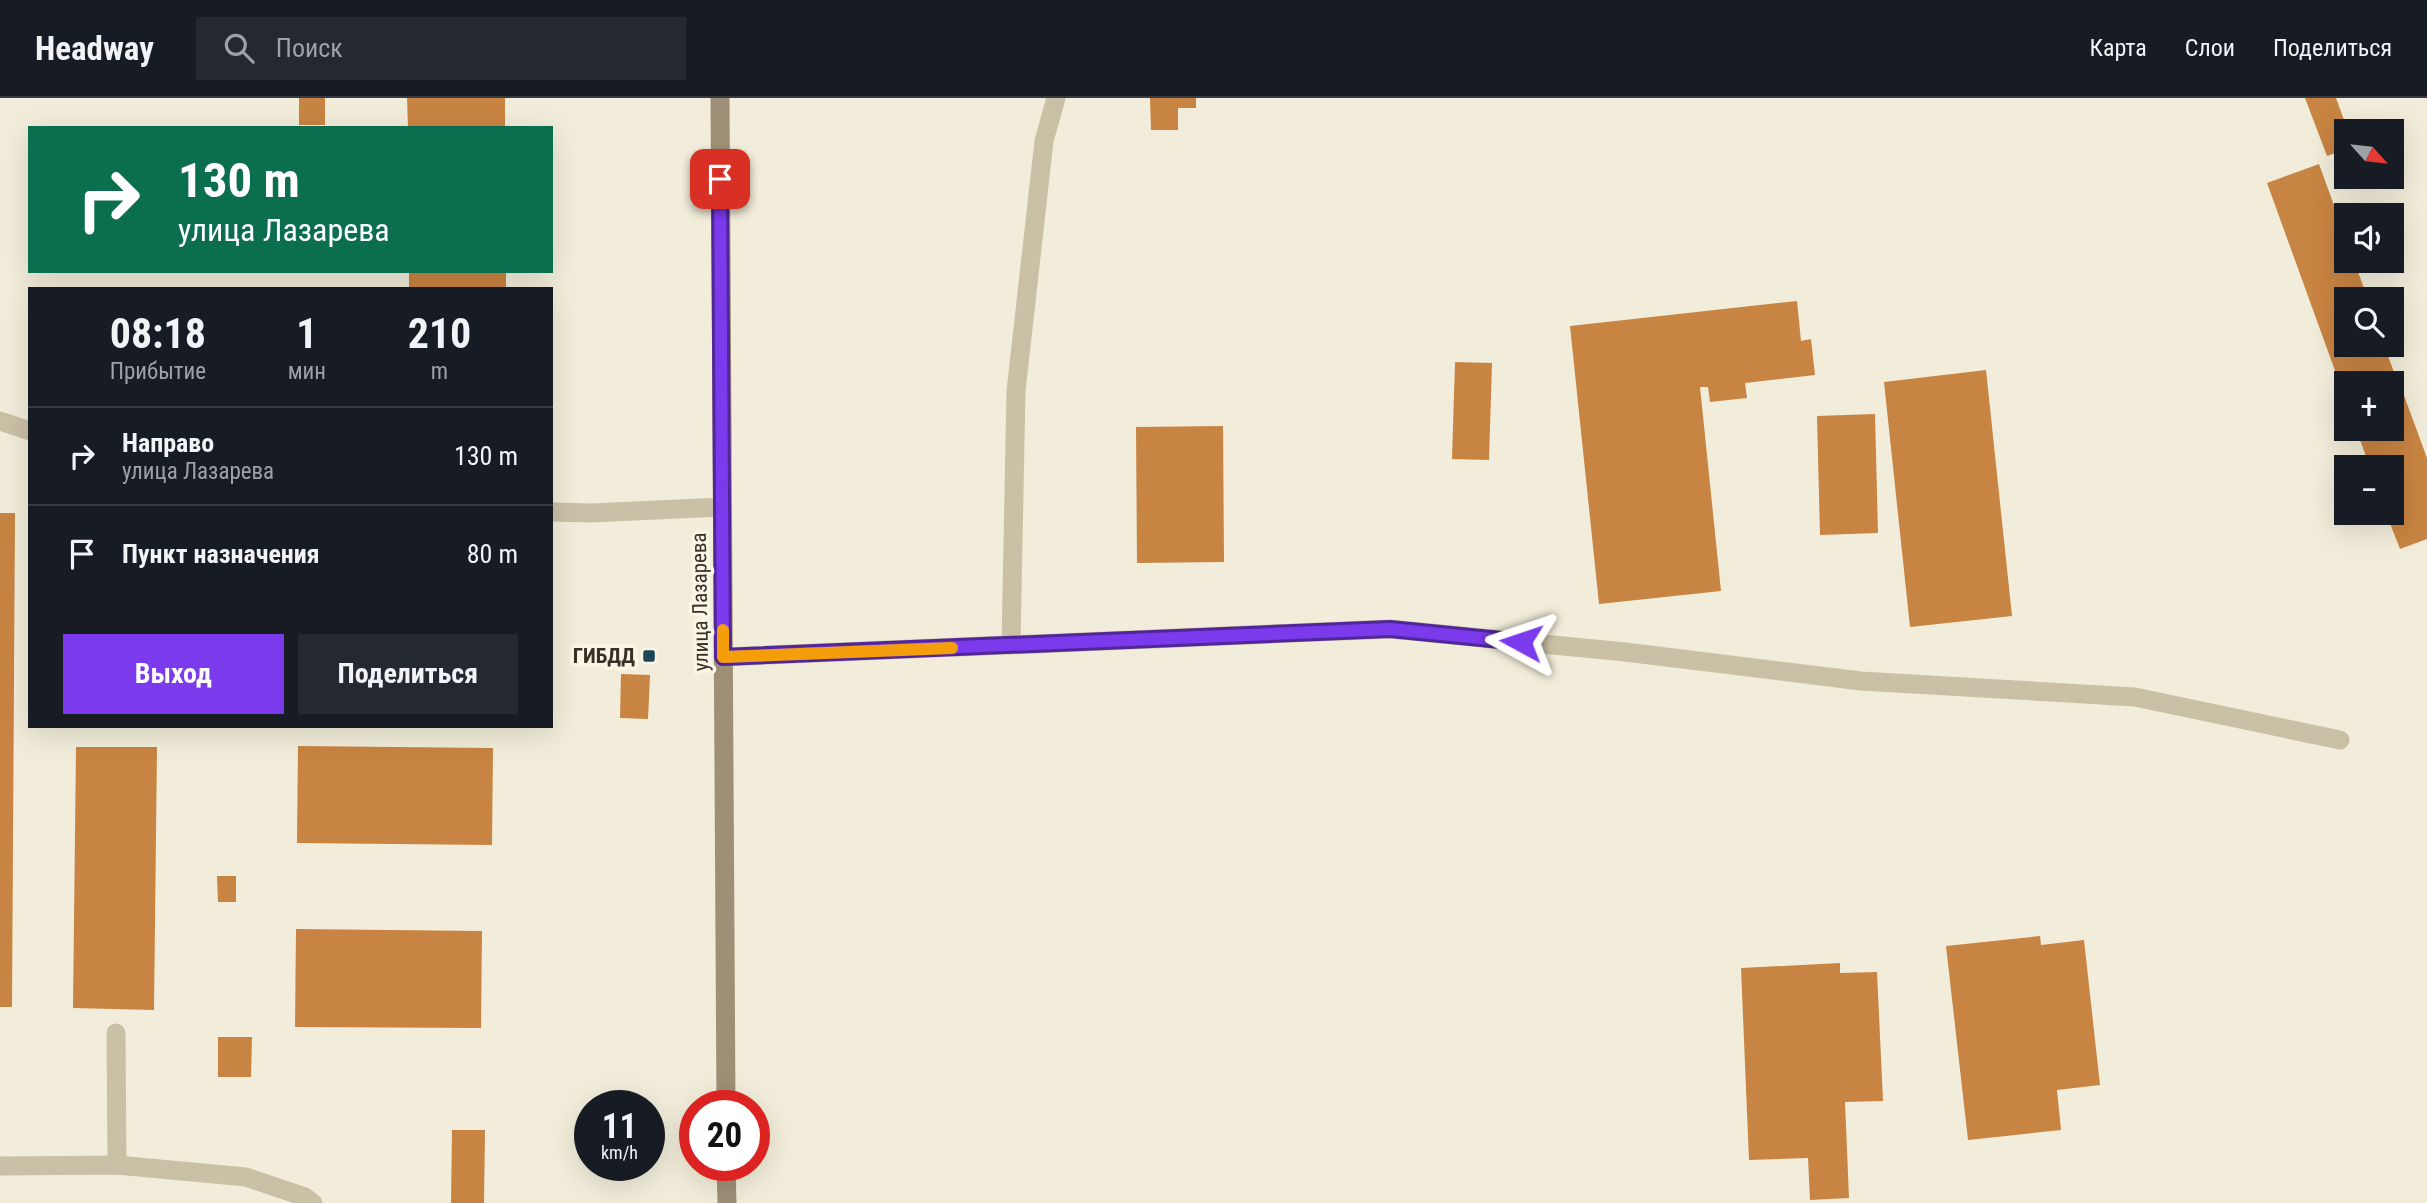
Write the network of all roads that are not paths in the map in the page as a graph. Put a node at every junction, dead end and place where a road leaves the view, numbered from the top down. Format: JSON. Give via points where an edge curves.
{"nodes":[{"id":1,"x":720,"y":98,"type":"edge"},
{"id":2,"x":1056,"y":98,"type":"edge"},
{"id":3,"x":0,"y":421,"type":"edge"},
{"id":4,"x":28,"y":429,"type":"edge"},
{"id":5,"x":722,"y":507,"type":"junction"},
{"id":6,"x":553,"y":512,"type":"edge"},
{"id":7,"x":1012,"y":645,"type":"junction"},
{"id":8,"x":723,"y":657,"type":"junction"},
{"id":9,"x":2340,"y":740,"type":"dead end"},
{"id":10,"x":116,"y":1033,"type":"dead end"},
{"id":11,"x":726,"y":1090,"type":"edge"},
{"id":12,"x":117,"y":1165,"type":"junction"},
{"id":13,"x":0,"y":1167,"type":"edge"},
{"id":14,"x":726,"y":1181,"type":"edge"},
{"id":15,"x":313,"y":1203,"type":"edge"},
{"id":16,"x":727,"y":1203,"type":"edge"}],
"edges":[{"from":1,"to":5,"type":"main road","name":"улица Лазарева"},
{"from":2,"to":7,"type":"lane","via":[[1044,141],[1016,391]]},
{"from":3,"to":4,"type":"lane"},
{"from":5,"to":6,"type":"lane"},
{"from":5,"to":8,"type":"main road","name":"улица Лазарева"},
{"from":7,"to":8,"type":"lane"},
{"from":7,"to":9,"type":"lane","via":[[1390,629],[1861,681],[2135,696]]},
{"from":8,"to":11,"type":"main road","name":"улица Лазарева"},
{"from":10,"to":12,"type":"lane"},
{"from":12,"to":13,"type":"lane"},
{"from":12,"to":15,"type":"lane","via":[[246,1177]]},
{"from":14,"to":16,"type":"main road"}]}
